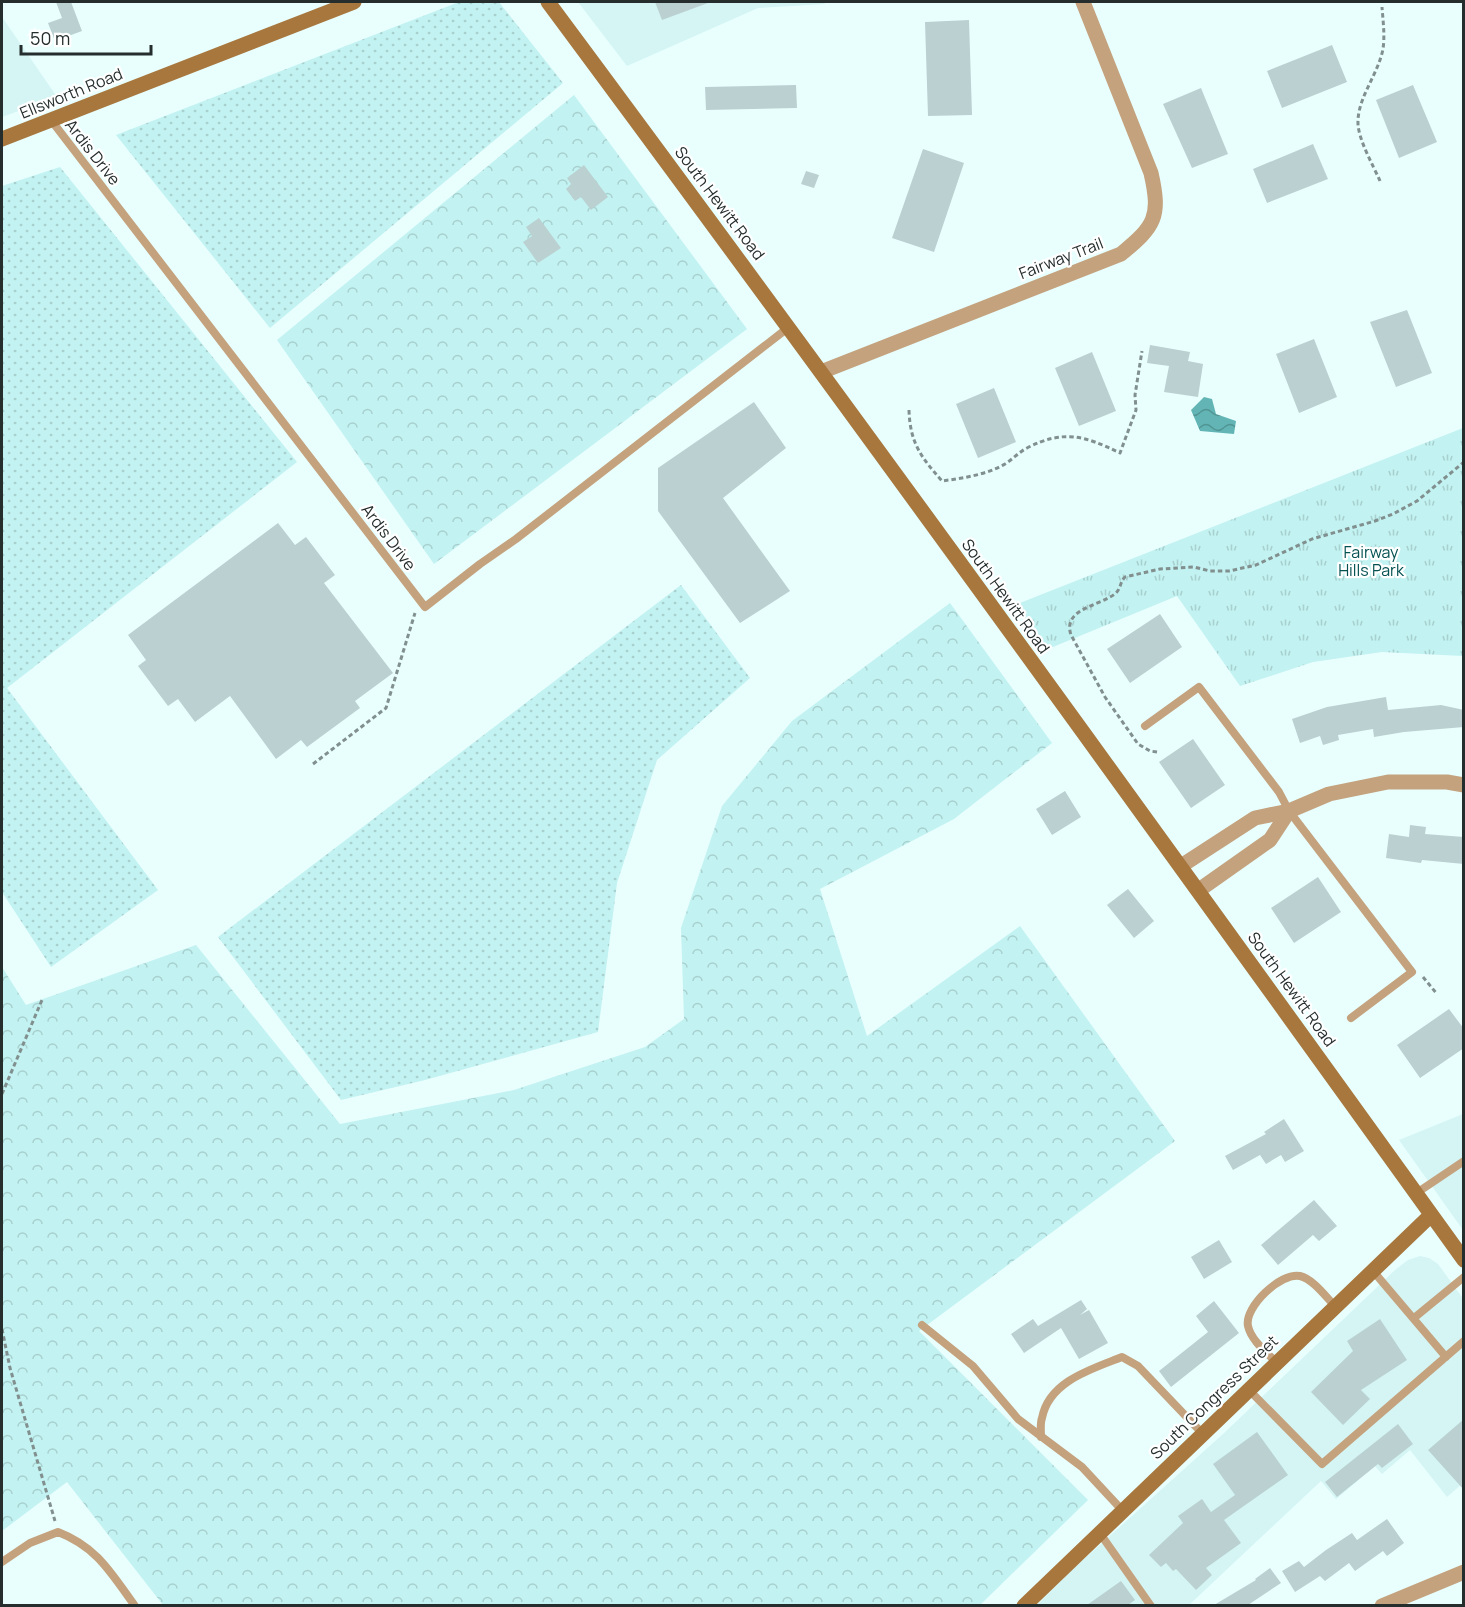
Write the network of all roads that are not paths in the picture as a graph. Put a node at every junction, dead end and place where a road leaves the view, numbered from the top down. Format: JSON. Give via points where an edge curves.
{"nodes":[{"id":1,"x":354,"y":2,"type":"edge"},
{"id":2,"x":548,"y":2,"type":"edge"},
{"id":3,"x":1083,"y":2,"type":"edge"},
{"id":4,"x":51,"y":120,"type":"junction"},
{"id":5,"x":2,"y":139,"type":"edge"},
{"id":6,"x":789,"y":327,"type":"junction"},
{"id":7,"x":821,"y":372,"type":"junction"},
{"id":8,"x":1145,"y":726,"type":"dead end"},
{"id":9,"x":1464,"y":785,"type":"edge"},
{"id":10,"x":1289,"y":811,"type":"junction"},
{"id":11,"x":1181,"y":866,"type":"junction"},
{"id":12,"x":1199,"y":890,"type":"junction"},
{"id":13,"x":1351,"y":1018,"type":"dead end"},
{"id":14,"x":1464,"y":1161,"type":"edge"},
{"id":15,"x":1416,"y":1194,"type":"junction"},
{"id":16,"x":1431,"y":1215,"type":"junction"},
{"id":17,"x":1464,"y":1260,"type":"edge"},
{"id":18,"x":1373,"y":1270,"type":"junction"},
{"id":19,"x":1464,"y":1277,"type":"edge"},
{"id":20,"x":1335,"y":1306,"type":"junction"},
{"id":21,"x":1414,"y":1318,"type":"junction"},
{"id":22,"x":922,"y":1325,"type":"dead end"},
{"id":23,"x":1464,"y":1341,"type":"edge"},
{"id":24,"x":1446,"y":1356,"type":"junction"},
{"id":25,"x":1276,"y":1362,"type":"junction"},
{"id":26,"x":1248,"y":1389,"type":"junction"},
{"id":27,"x":1202,"y":1432,"type":"junction"},
{"id":28,"x":1041,"y":1437,"type":"junction"},
{"id":29,"x":1122,"y":1510,"type":"junction"},
{"id":30,"x":1099,"y":1532,"type":"junction"},
{"id":31,"x":2,"y":1562,"type":"edge"},
{"id":32,"x":1464,"y":1572,"type":"edge"},
{"id":33,"x":135,"y":1605,"type":"edge"},
{"id":34,"x":1024,"y":1605,"type":"edge"},
{"id":35,"x":1151,"y":1605,"type":"edge"},
{"id":36,"x":1382,"y":1605,"type":"edge"}],
"edges":[{"from":1,"to":4,"type":"main road","name":"Ellsworth Road"},
{"from":2,"to":6,"type":"main road","name":"South Hewitt Road"},
{"from":3,"to":7,"type":"street","name":"Fairway Trail","via":[[1150,173],[1156,198],[1153,222],[1122,254]]},
{"from":4,"to":5,"type":"main road","name":"Ellsworth Road"},
{"from":4,"to":6,"type":"lane","name":"Ardis Drive","via":[[425,607]]},
{"from":6,"to":7,"type":"main road","name":"South Hewitt Road"},
{"from":7,"to":11,"type":"main road","name":"South Hewitt Road"},
{"from":8,"to":10,"type":"lane","via":[[1199,687],[1279,792]]},
{"from":9,"to":10,"type":"street","via":[[1388,782],[1329,794]]},
{"from":10,"to":11,"type":"street","via":[[1255,818]]},
{"from":10,"to":12,"type":"street","via":[[1270,840]]},
{"from":10,"to":13,"type":"lane","via":[[1412,972]]},
{"from":11,"to":12,"type":"main road","name":"South Hewitt Road"},
{"from":12,"to":15,"type":"main road","name":"South Hewitt Road"},
{"from":14,"to":15,"type":"lane"},
{"from":15,"to":16,"type":"main road","name":"South Hewitt Road"},
{"from":16,"to":17,"type":"main road","name":"South Hewitt Road"},
{"from":16,"to":18,"type":"main road","name":"South Congress Street"},
{"from":18,"to":20,"type":"main road","name":"South Congress Street"},
{"from":18,"to":21,"type":"lane"},
{"from":19,"to":21,"type":"lane"},
{"from":20,"to":25,"type":"main road","name":"South Congress Street"},
{"from":20,"to":25,"type":"lane","via":[[1301,1276],[1281,1280],[1253,1305],[1247,1317],[1248,1327]]},
{"from":21,"to":24,"type":"lane"},
{"from":22,"to":28,"type":"lane","via":[[973,1366],[1018,1419]]},
{"from":23,"to":24,"type":"lane"},
{"from":24,"to":26,"type":"lane","via":[[1322,1464]]},
{"from":25,"to":26,"type":"main road","name":"South Congress Street"},
{"from":26,"to":27,"type":"main road","name":"South Congress Street"},
{"from":27,"to":28,"type":"lane","via":[[1138,1366],[1122,1358],[1084,1371],[1054,1392],[1042,1417]]},
{"from":27,"to":29,"type":"main road","name":"South Congress Street"},
{"from":28,"to":29,"type":"lane","via":[[1082,1467]]},
{"from":29,"to":30,"type":"main road","name":"South Congress Street"},
{"from":30,"to":34,"type":"main road","name":"South Congress Street"},
{"from":30,"to":35,"type":"lane"},
{"from":31,"to":33,"type":"lane","via":[[30,1543],[58,1532],[77,1539],[102,1561]]},
{"from":32,"to":36,"type":"street"}]}
